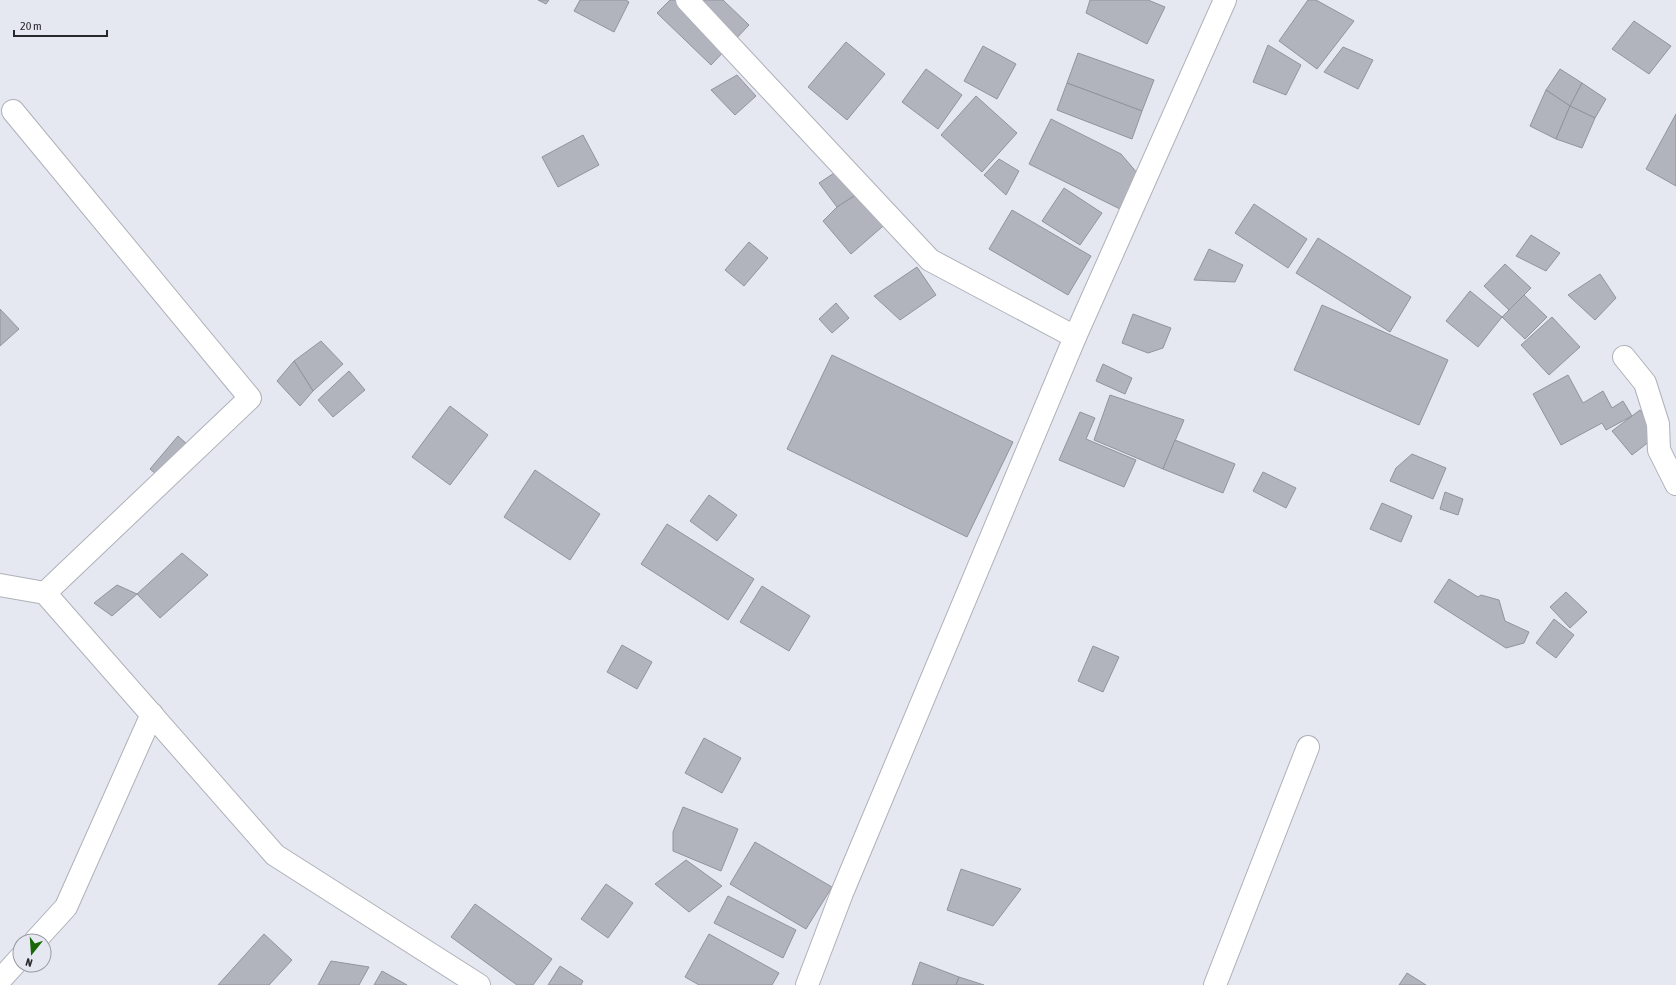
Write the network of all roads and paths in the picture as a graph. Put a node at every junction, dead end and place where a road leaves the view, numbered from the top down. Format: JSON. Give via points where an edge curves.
{"nodes":[{"id":1,"x":687,"y":0,"type":"edge"},
{"id":2,"x":1225,"y":0,"type":"edge"},
{"id":3,"x":13,"y":111,"type":"dead end"},
{"id":4,"x":1075,"y":337,"type":"junction"},
{"id":5,"x":1624,"y":357,"type":"dead end"},
{"id":6,"x":1676,"y":484,"type":"edge"},
{"id":7,"x":0,"y":585,"type":"edge"},
{"id":8,"x":45,"y":593,"type":"junction"},
{"id":9,"x":152,"y":714,"type":"junction"},
{"id":10,"x":1308,"y":747,"type":"dead end"},
{"id":11,"x":42,"y":933,"type":"edge"},
{"id":12,"x":12,"y":967,"type":"edge"},
{"id":13,"x":0,"y":980,"type":"edge"},
{"id":14,"x":479,"y":985,"type":"edge"},
{"id":15,"x":807,"y":985,"type":"edge"},
{"id":16,"x":1215,"y":985,"type":"edge"}],
"edges":[{"from":1,"to":4,"type":"street","via":[[930,260]]},
{"from":2,"to":4,"type":"street"},
{"from":3,"to":8,"type":"street","via":[[250,398]]},
{"from":4,"to":15,"type":"street","via":[[842,893]]},
{"from":5,"to":6,"type":"street","via":[[1645,383],[1658,424],[1659,450]]},
{"from":7,"to":8,"type":"street"},
{"from":8,"to":9,"type":"street"},
{"from":9,"to":11,"type":"street","via":[[66,907]]},
{"from":9,"to":14,"type":"street","via":[[275,855]]},
{"from":10,"to":16,"type":"street"},
{"from":12,"to":13,"type":"street"}]}
